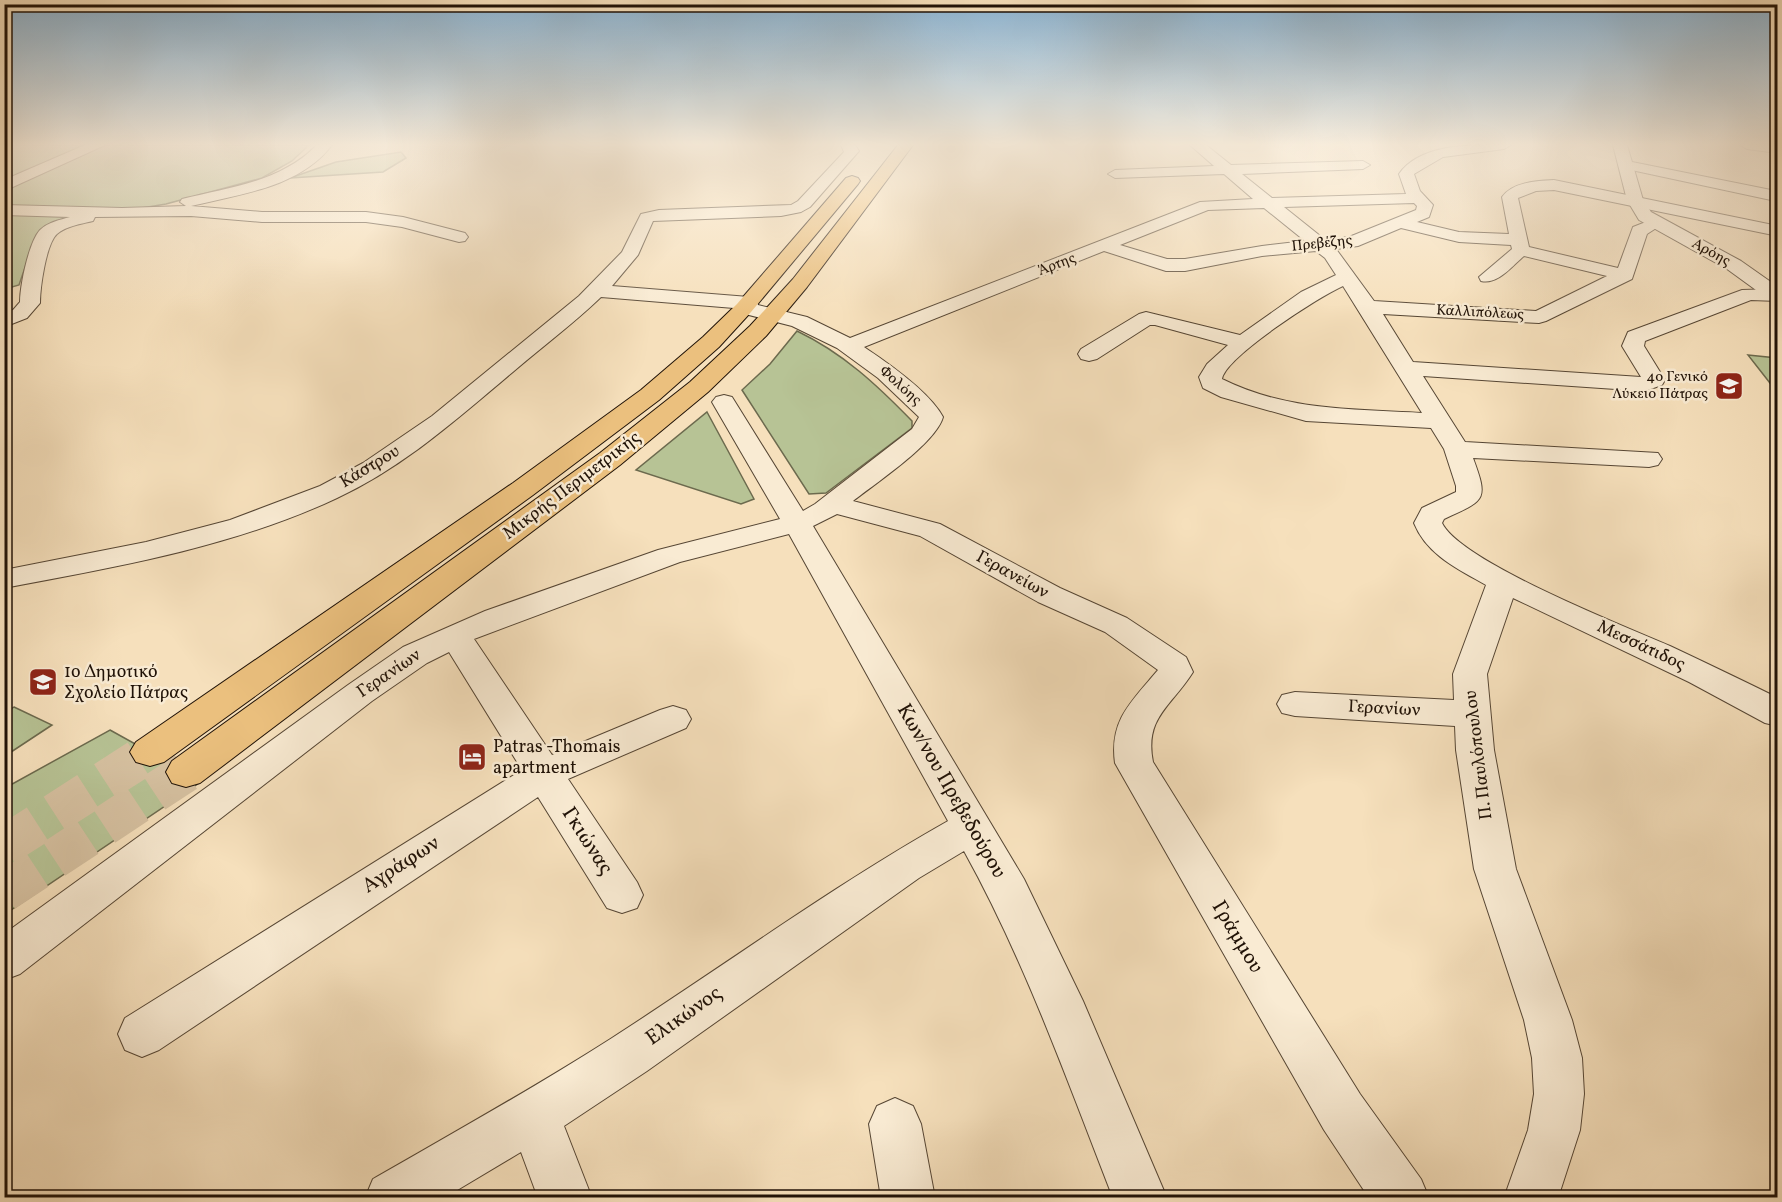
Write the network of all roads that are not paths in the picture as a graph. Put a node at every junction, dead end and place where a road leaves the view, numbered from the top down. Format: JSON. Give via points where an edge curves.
{"nodes":[{"id":1,"x":191,"y":201,"type":"edge"},
{"id":2,"x":807,"y":201,"type":"edge"},
{"id":3,"x":838,"y":201,"type":"edge"},
{"id":4,"x":864,"y":201,"type":"edge"},
{"id":5,"x":1325,"y":201,"type":"edge"},
{"id":6,"x":1421,"y":201,"type":"edge"},
{"id":7,"x":1511,"y":201,"type":"edge"},
{"id":8,"x":1636,"y":201,"type":"edge"},
{"id":9,"x":1640,"y":201,"type":"edge"},
{"id":10,"x":1267,"y":203,"type":"junction"},
{"id":11,"x":4,"y":210,"type":"edge"},
{"id":12,"x":165,"y":211,"type":"junction"},
{"id":13,"x":111,"y":212,"type":"junction"},
{"id":14,"x":1402,"y":223,"type":"junction"},
{"id":15,"x":1656,"y":223,"type":"junction"},
{"id":16,"x":1778,"y":231,"type":"edge"},
{"id":17,"x":459,"y":237,"type":"dead end"},
{"id":18,"x":1519,"y":245,"type":"junction"},
{"id":19,"x":1105,"y":246,"type":"junction"},
{"id":20,"x":1323,"y":246,"type":"junction"},
{"id":21,"x":1625,"y":275,"type":"junction"},
{"id":22,"x":1348,"y":277,"type":"junction"},
{"id":23,"x":1488,"y":277,"type":"dead end"},
{"id":24,"x":595,"y":291,"type":"junction"},
{"id":25,"x":1777,"y":296,"type":"edge"},
{"id":26,"x":1368,"y":307,"type":"junction"},
{"id":27,"x":756,"y":308,"type":"junction"},
{"id":28,"x":4,"y":321,"type":"edge"},
{"id":29,"x":1244,"y":343,"type":"junction"},
{"id":30,"x":850,"y":345,"type":"junction"},
{"id":31,"x":1089,"y":354,"type":"dead end"},
{"id":32,"x":1406,"y":368,"type":"junction"},
{"id":33,"x":724,"y":402,"type":"dead end"},
{"id":34,"x":1439,"y":421,"type":"junction"},
{"id":35,"x":1456,"y":449,"type":"junction"},
{"id":36,"x":1649,"y":459,"type":"dead end"},
{"id":37,"x":832,"y":504,"type":"junction"},
{"id":38,"x":796,"y":524,"type":"junction"},
{"id":39,"x":4,"y":579,"type":"edge"},
{"id":40,"x":1503,"y":582,"type":"junction"},
{"id":41,"x":455,"y":635,"type":"junction"},
{"id":42,"x":1176,"y":672,"type":"joint"},
{"id":43,"x":1295,"y":704,"type":"dead end"},
{"id":44,"x":1472,"y":714,"type":"junction"},
{"id":45,"x":1778,"y":714,"type":"edge"},
{"id":46,"x":673,"y":719,"type":"dead end"},
{"id":47,"x":150,"y":752,"type":"tunnel mouth"},
{"id":48,"x":186,"y":772,"type":"tunnel mouth"},
{"id":49,"x":544,"y":774,"type":"junction"},
{"id":50,"x":971,"y":827,"type":"junction"},
{"id":51,"x":622,"y":895,"type":"dead end"},
{"id":52,"x":4,"y":960,"type":"edge"},
{"id":53,"x":142,"y":1034,"type":"dead end"},
{"id":54,"x":534,"y":1115,"type":"junction"},
{"id":55,"x":895,"y":1124,"type":"dead end"},
{"id":56,"x":392,"y":1197,"type":"edge"},
{"id":57,"x":565,"y":1197,"type":"edge"},
{"id":58,"x":908,"y":1197,"type":"edge"},
{"id":59,"x":1140,"y":1197,"type":"edge"},
{"id":60,"x":1402,"y":1197,"type":"edge"},
{"id":61,"x":1531,"y":1197,"type":"edge"}],
"edges":[{"from":1,"to":12,"type":"street"},
{"from":2,"to":24,"type":"street","name":"Κάστρου","via":[[787,211],[645,219],[630,253]]},
{"from":3,"to":27,"type":"main road","name":"Μικρής Περιμετρικής"},
{"from":4,"to":27,"type":"main road","name":"Μικρής Περιμετρικής","via":[[801,283]]},
{"from":5,"to":10,"type":"street","name":"Άρτης"},
{"from":6,"to":14,"type":"street","name":"Πρεβέζης","via":[[1425,210]]},
{"from":7,"to":18,"type":"street"},
{"from":8,"to":15,"type":"street","name":"Αρόης"},
{"from":9,"to":16,"type":"street"},
{"from":10,"to":19,"type":"street","name":"Άρτης","via":[[1206,205]]},
{"from":10,"to":20,"type":"street"},
{"from":11,"to":13,"type":"street"},
{"from":12,"to":13,"type":"street"},
{"from":12,"to":17,"type":"street","via":[[377,218]]},
{"from":13,"to":28,"type":"street","via":[[67,222],[47,233],[30,281],[30,303],[20,314]]},
{"from":14,"to":18,"type":"street","via":[[1459,237]]},
{"from":14,"to":20,"type":"street","name":"Πρεβέζης","via":[[1358,240]]},
{"from":15,"to":21,"type":"street","via":[[1640,231]]},
{"from":15,"to":25,"type":"street","name":"Αρόης","via":[[1734,265]]},
{"from":18,"to":21,"type":"street"},
{"from":18,"to":23,"type":"street"},
{"from":19,"to":20,"type":"street","name":"Πρεβέζης","via":[[1179,266],[1262,251]]},
{"from":19,"to":30,"type":"street","name":"Άρτης"},
{"from":20,"to":22,"type":"street"},
{"from":21,"to":26,"type":"street","name":"Καλλιπόλεως","via":[[1539,317]]},
{"from":22,"to":26,"type":"street"},
{"from":22,"to":29,"type":"street","via":[[1316,291]]},
{"from":24,"to":27,"type":"street","name":"Φολόης"},
{"from":24,"to":39,"type":"street","name":"Κάστρου","via":[[435,425],[352,481],[227,530],[155,549]]},
{"from":25,"to":32,"type":"street","via":[[1749,294],[1636,338],[1633,346],[1654,380],[1645,384]]},
{"from":26,"to":32,"type":"street"},
{"from":27,"to":30,"type":"street","name":"Φολόης","via":[[794,319]]},
{"from":27,"to":47,"type":"main road","name":"Μικρής Περιμετρικής","via":[[524,489]]},
{"from":27,"to":48,"type":"main road","name":"Μικρής Περιμετρικής","via":[[723,366],[610,459]]},
{"from":29,"to":31,"type":"street","via":[[1146,318]]},
{"from":29,"to":34,"type":"street","via":[[1215,368],[1211,383],[1306,414]]},
{"from":30,"to":37,"type":"street","name":"Φολόης","via":[[921,405],[931,420],[921,434]]},
{"from":32,"to":34,"type":"street"},
{"from":33,"to":38,"type":"street","name":"Κων/νου Πρεβεδούρου"},
{"from":34,"to":35,"type":"street"},
{"from":35,"to":36,"type":"street"},
{"from":35,"to":40,"type":"street","via":[[1470,486],[1469,494],[1432,514],[1428,523],[1431,534],[1448,549]]},
{"from":37,"to":38,"type":"street","name":"Γερανίων"},
{"from":37,"to":42,"type":"street","name":"Γερανείων","via":[[930,530],[1049,595],[1116,625],[1163,656]]},
{"from":38,"to":41,"type":"street","name":"Γερανίων","via":[[669,556]]},
{"from":38,"to":50,"type":"street","name":"Κων/νου Πρεβεδούρου"},
{"from":40,"to":44,"type":"street","name":"Π. Παυλόπουλου","via":[[1470,674]]},
{"from":40,"to":45,"type":"street","name":"Μεσσάτιδος"},
{"from":41,"to":49,"type":"street","name":"Γκιώνας"},
{"from":41,"to":52,"type":"street","name":"Γερανίων","via":[[415,655],[375,682]]},
{"from":42,"to":60,"type":"street","name":"Γράμμου","via":[[1135,722],[1130,735],[1134,762],[1336,1102]]},
{"from":43,"to":44,"type":"street","name":"Γερανίων"},
{"from":44,"to":61,"type":"street","name":"Π. Παυλόπουλου","via":[[1495,869],[1548,1020],[1557,1058],[1554,1130]]},
{"from":46,"to":49,"type":"street","name":"Αγράφων"},
{"from":49,"to":51,"type":"street","name":"Γκιώνας"},
{"from":49,"to":53,"type":"street","name":"Αγράφων"},
{"from":50,"to":54,"type":"street","name":"Ελικώνος","via":[[838,910],[630,1054]]},
{"from":50,"to":59,"type":"street","name":"Κων/νου Πρεβεδούρου","via":[[1034,943]]},
{"from":54,"to":56,"type":"street","name":"Ελικώνος"},
{"from":54,"to":57,"type":"street"},
{"from":55,"to":58,"type":"street"}]}
